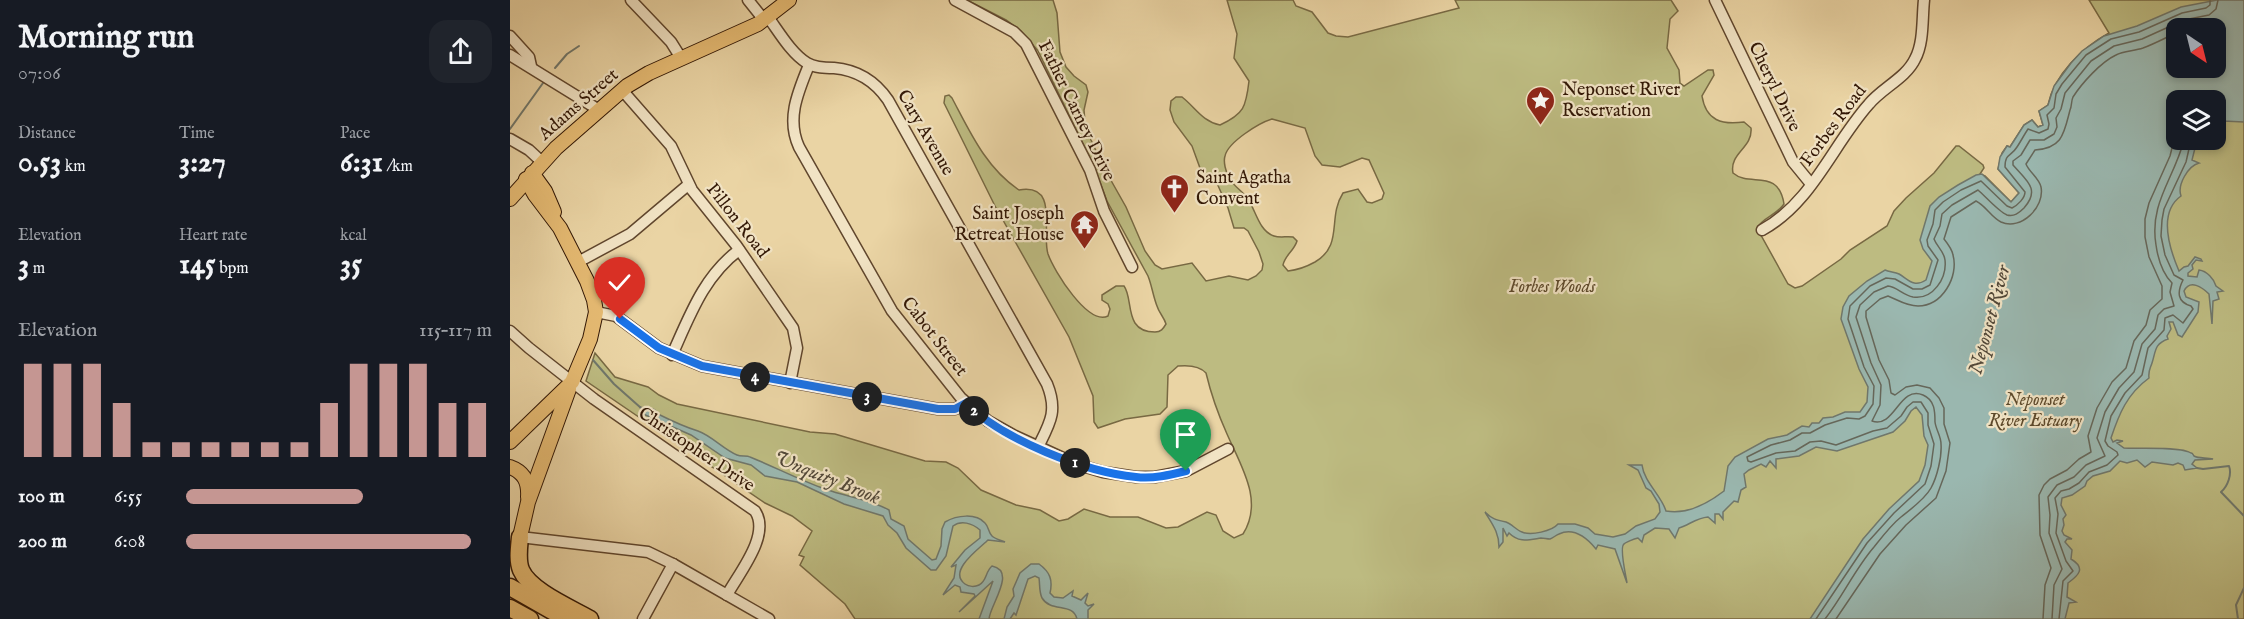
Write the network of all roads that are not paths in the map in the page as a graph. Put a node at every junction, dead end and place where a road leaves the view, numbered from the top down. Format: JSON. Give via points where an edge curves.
{"nodes":[{"id":1,"x":631,"y":0,"type":"edge"},
{"id":2,"x":748,"y":0,"type":"edge"},
{"id":3,"x":789,"y":0,"type":"edge"},
{"id":4,"x":955,"y":0,"type":"edge"},
{"id":5,"x":1715,"y":0,"type":"edge"},
{"id":6,"x":1924,"y":0,"type":"edge"},
{"id":7,"x":766,"y":18,"type":"junction"},
{"id":8,"x":510,"y":36,"type":"edge"},
{"id":9,"x":510,"y":55,"type":"edge"},
{"id":10,"x":681,"y":58,"type":"junction"},
{"id":11,"x":809,"y":65,"type":"junction"},
{"id":12,"x":531,"y":66,"type":"junction"},
{"id":13,"x":622,"y":90,"type":"junction"},
{"id":14,"x":599,"y":110,"type":"junction"},
{"id":15,"x":510,"y":139,"type":"edge"},
{"id":16,"x":542,"y":162,"type":"junction"},
{"id":17,"x":529,"y":176,"type":"junction"},
{"id":18,"x":1810,"y":184,"type":"junction"},
{"id":19,"x":510,"y":185,"type":"edge"},
{"id":20,"x":688,"y":185,"type":"junction"},
{"id":21,"x":510,"y":198,"type":"edge"},
{"id":22,"x":1762,"y":230,"type":"dead end"},
{"id":23,"x":740,"y":250,"type":"junction"},
{"id":24,"x":578,"y":262,"type":"junction"},
{"id":25,"x":1132,"y":267,"type":"dead end"},
{"id":26,"x":596,"y":312,"type":"junction"},
{"id":27,"x":510,"y":331,"type":"edge"},
{"id":28,"x":672,"y":354,"type":"junction"},
{"id":29,"x":572,"y":382,"type":"junction"},
{"id":30,"x":790,"y":383,"type":"junction"},
{"id":31,"x":966,"y":403,"type":"junction"},
{"id":32,"x":510,"y":442,"type":"edge"},
{"id":33,"x":1038,"y":447,"type":"junction"},
{"id":34,"x":1228,"y":449,"type":"dead end"},
{"id":35,"x":510,"y":467,"type":"edge"},
{"id":36,"x":528,"y":502,"type":"junction"},
{"id":37,"x":520,"y":537,"type":"junction"},
{"id":38,"x":673,"y":564,"type":"junction"},
{"id":39,"x":510,"y":587,"type":"edge"},
{"id":40,"x":727,"y":595,"type":"junction"},
{"id":41,"x":510,"y":598,"type":"edge"},
{"id":42,"x":510,"y":608,"type":"edge"},
{"id":43,"x":510,"y":615,"type":"edge"},
{"id":44,"x":517,"y":619,"type":"edge"},
{"id":45,"x":530,"y":619,"type":"edge"},
{"id":46,"x":547,"y":619,"type":"edge"},
{"id":47,"x":566,"y":619,"type":"edge"},
{"id":48,"x":590,"y":619,"type":"edge"},
{"id":49,"x":644,"y":619,"type":"edge"},
{"id":50,"x":768,"y":619,"type":"edge"}],
"edges":[{"from":1,"to":10,"type":"street"},
{"from":2,"to":7,"type":"street"},
{"from":3,"to":7,"type":"main road","name":"Adams Street"},
{"from":4,"to":25,"type":"street","name":"Father Carney Drive","via":[[1009,28],[1026,44],[1090,170],[1104,211]]},
{"from":5,"to":18,"type":"street","name":"Cheryl Drive","via":[[1793,162]]},
{"from":6,"to":18,"type":"street","name":"Forbes Road","via":[[1914,62],[1866,106]]},
{"from":7,"to":10,"type":"main road","name":"Adams Street"},
{"from":7,"to":11,"type":"street"},
{"from":8,"to":12,"type":"street","via":[[530,57]]},
{"from":9,"to":12,"type":"street"},
{"from":10,"to":13,"type":"main road","name":"Adams Street"},
{"from":11,"to":31,"type":"street","name":"Cabot Street","via":[[794,108],[793,129],[799,147],[887,304]]},
{"from":11,"to":33,"type":"street","name":"Cary Avenue","via":[[862,76],[881,90],[891,105],[1049,390],[1053,412]]},
{"from":12,"to":14,"type":"street"},
{"from":13,"to":14,"type":"main road","name":"Adams Street"},
{"from":13,"to":20,"type":"street","name":"Pillon Road","via":[[671,146]]},
{"from":14,"to":16,"type":"main road","name":"Adams Street"},
{"from":15,"to":16,"type":"street"},
{"from":16,"to":17,"type":"main road","name":"Adams Street"},
{"from":17,"to":19,"type":"main road","name":"Adams Street"},
{"from":17,"to":21,"type":"main road","name":"Adams Street"},
{"from":17,"to":24,"type":"main road","via":[[535,195],[560,228]]},
{"from":18,"to":22,"type":"street","name":"Forbes Road","via":[[1786,214]]},
{"from":20,"to":23,"type":"street","name":"Pillon Road"},
{"from":20,"to":24,"type":"street","via":[[630,234]]},
{"from":23,"to":28,"type":"street","via":[[708,280]]},
{"from":23,"to":30,"type":"street","name":"Pillon Road","via":[[796,333]]},
{"from":24,"to":26,"type":"main road"},
{"from":26,"to":28,"type":"street","via":[[616,316]]},
{"from":26,"to":29,"type":"main road","via":[[590,339]]},
{"from":27,"to":29,"type":"street","name":"Christopher Drive"},
{"from":28,"to":30,"type":"street","via":[[710,368]]},
{"from":29,"to":32,"type":"main road"},
{"from":29,"to":36,"type":"main road"},
{"from":29,"to":40,"type":"street","name":"Christopher Drive","via":[[754,511],[760,523],[759,537]]},
{"from":30,"to":31,"type":"street","via":[[938,409],[955,409]]},
{"from":31,"to":33,"type":"street","name":"Cabot Street","via":[[988,421]]},
{"from":33,"to":34,"type":"street","name":"Cabot Street","via":[[1094,470],[1142,478],[1186,471]]},
{"from":35,"to":36,"type":"main road","via":[[527,481]]},
{"from":36,"to":37,"type":"main road"},
{"from":37,"to":38,"type":"street","via":[[640,550]]},
{"from":37,"to":48,"type":"highway","via":[[519,563],[526,579]]},
{"from":38,"to":40,"type":"street"},
{"from":38,"to":49,"type":"street"},
{"from":39,"to":47,"type":"highway"},
{"from":40,"to":50,"type":"street"},
{"from":41,"to":46,"type":"highway"},
{"from":42,"to":45,"type":"highway"},
{"from":43,"to":44,"type":"highway"}]}
